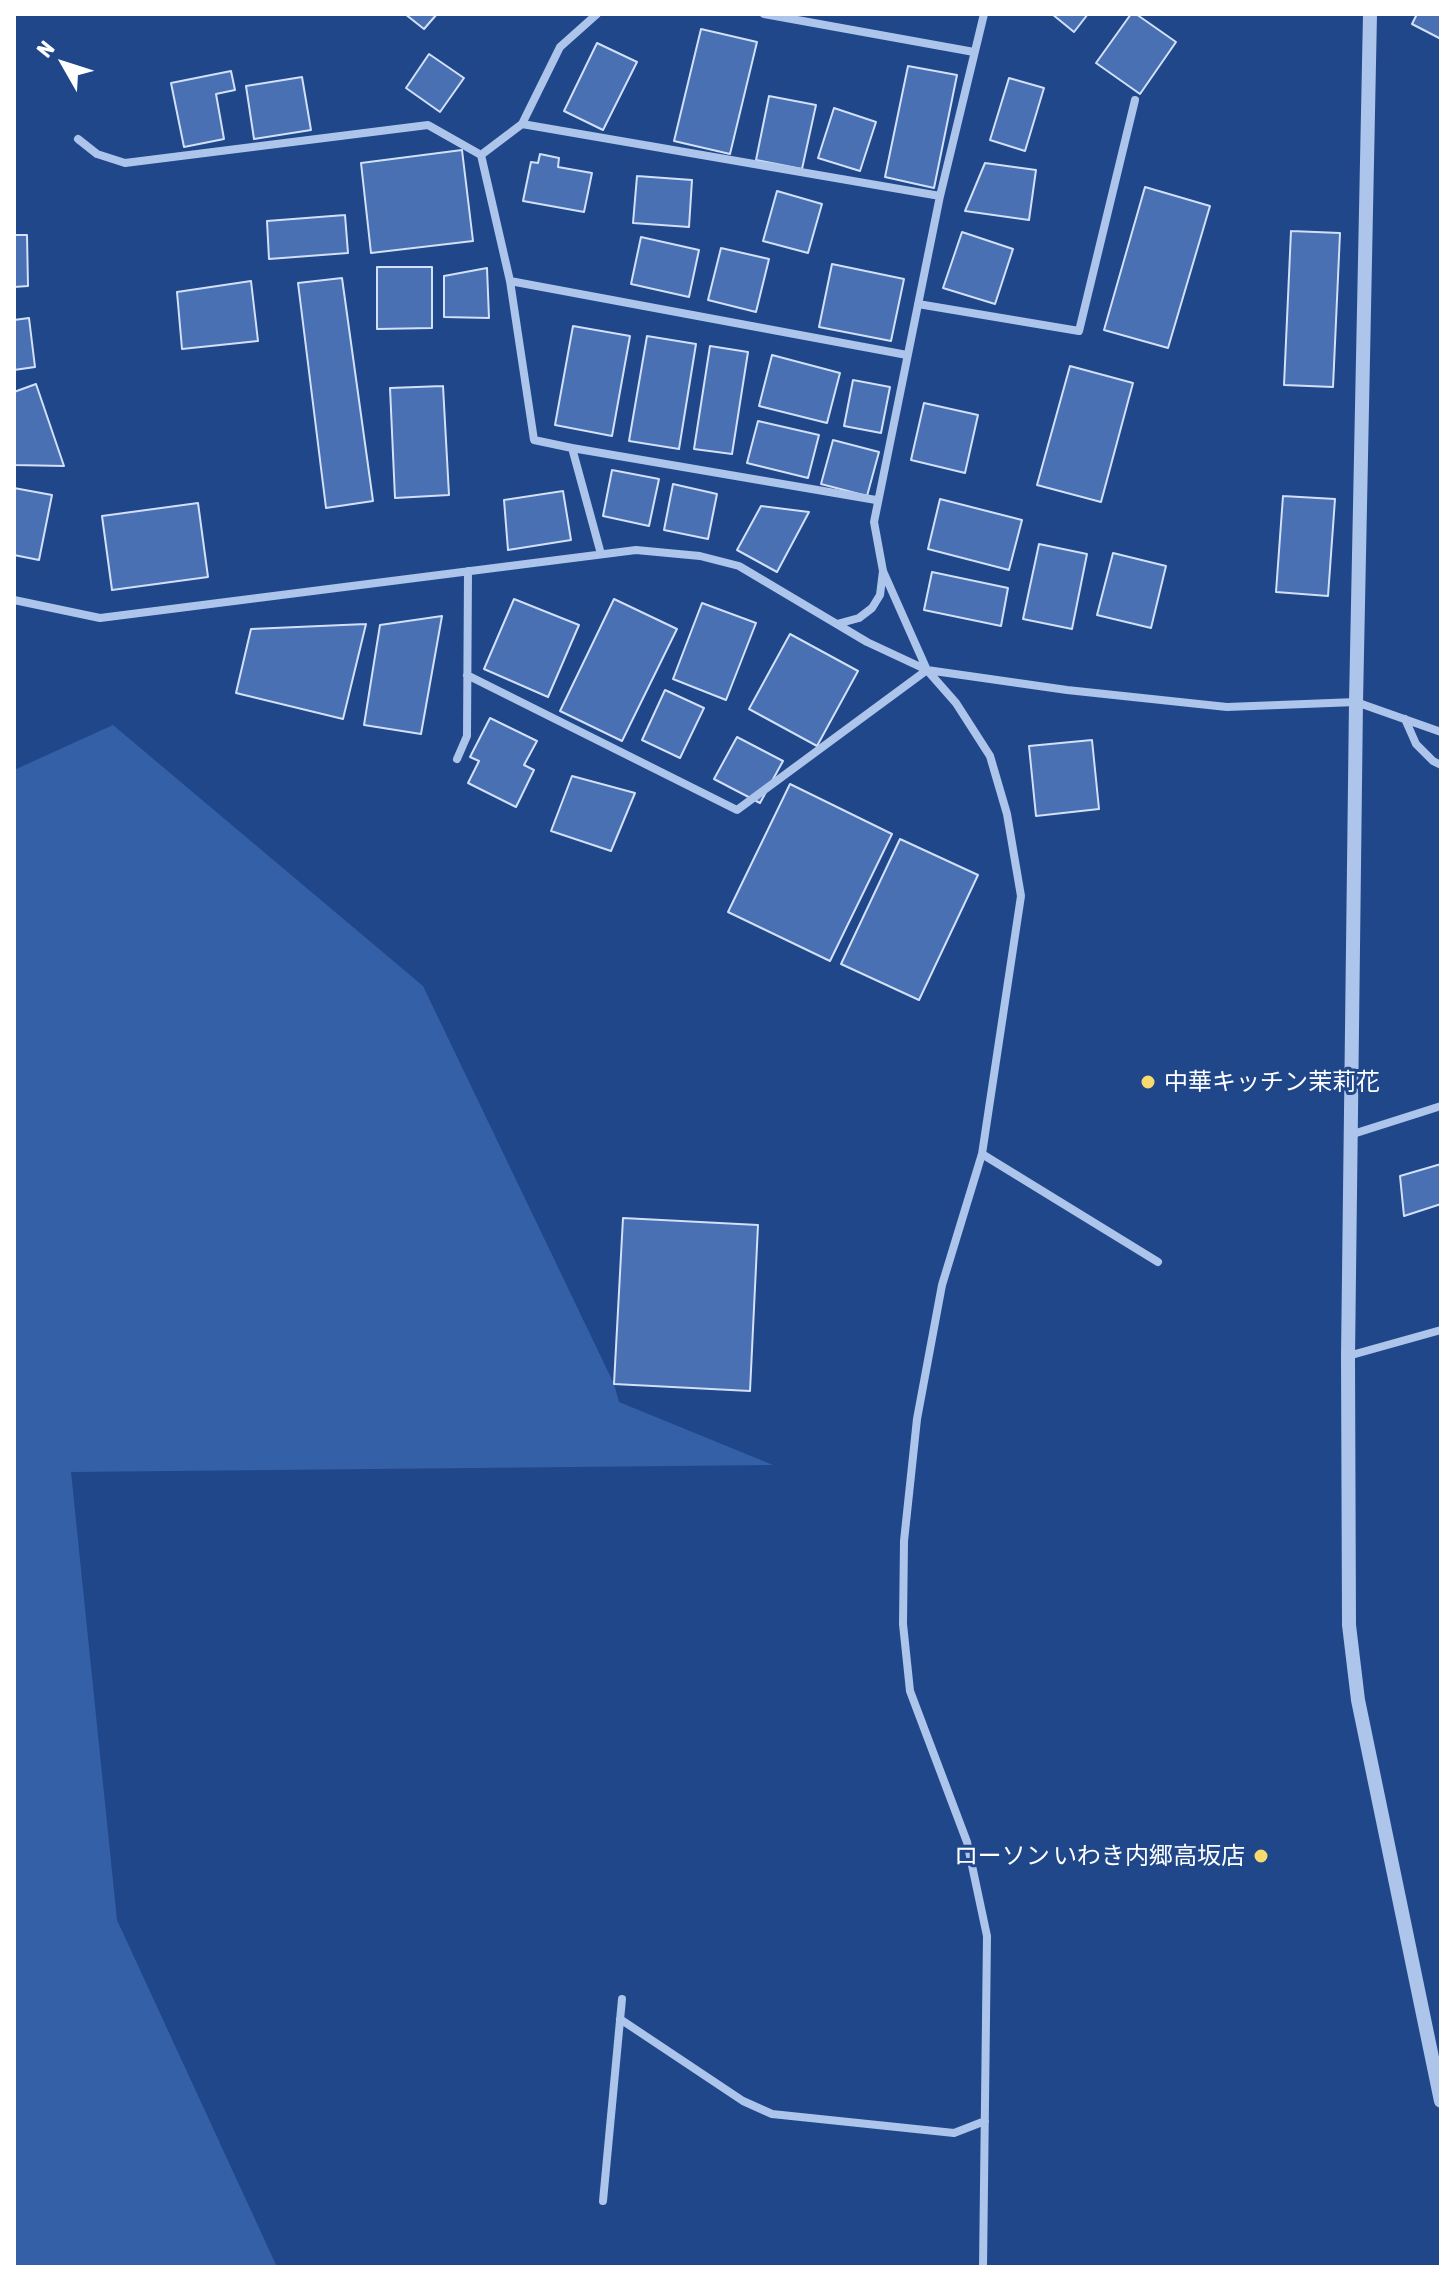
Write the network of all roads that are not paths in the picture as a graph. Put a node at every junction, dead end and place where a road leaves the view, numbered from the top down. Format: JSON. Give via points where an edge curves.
{"nodes":[{"id":1,"x":597,"y":14,"type":"edge"},
{"id":2,"x":764,"y":14,"type":"edge"},
{"id":3,"x":984,"y":14,"type":"edge"},
{"id":4,"x":1370,"y":14,"type":"edge"},
{"id":5,"x":974,"y":52,"type":"junction"},
{"id":6,"x":1135,"y":100,"type":"dead end"},
{"id":7,"x":522,"y":124,"type":"junction"},
{"id":8,"x":78,"y":139,"type":"dead end"},
{"id":9,"x":481,"y":155,"type":"junction"},
{"id":10,"x":940,"y":196,"type":"junction"},
{"id":11,"x":510,"y":281,"type":"junction"},
{"id":12,"x":918,"y":304,"type":"junction"},
{"id":13,"x":907,"y":355,"type":"junction"},
{"id":14,"x":572,"y":448,"type":"junction"},
{"id":15,"x":876,"y":500,"type":"junction"},
{"id":16,"x":601,"y":554,"type":"junction"},
{"id":17,"x":468,"y":571,"type":"junction"},
{"id":18,"x":883,"y":571,"type":"junction"},
{"id":19,"x":14,"y":600,"type":"edge"},
{"id":20,"x":837,"y":624,"type":"junction"},
{"id":21,"x":927,"y":670,"type":"junction"},
{"id":22,"x":467,"y":675,"type":"junction"},
{"id":23,"x":1356,"y":702,"type":"junction"},
{"id":24,"x":1405,"y":719,"type":"junction"},
{"id":25,"x":1441,"y":732,"type":"edge"},
{"id":26,"x":457,"y":759,"type":"dead end"},
{"id":27,"x":1441,"y":765,"type":"edge"},
{"id":28,"x":1441,"y":1106,"type":"edge"},
{"id":29,"x":1353,"y":1134,"type":"junction"},
{"id":30,"x":982,"y":1154,"type":"junction"},
{"id":31,"x":1158,"y":1262,"type":"dead end"},
{"id":32,"x":1441,"y":1330,"type":"edge"},
{"id":33,"x":1348,"y":1356,"type":"junction"},
{"id":34,"x":622,"y":1999,"type":"dead end"},
{"id":35,"x":620,"y":2019,"type":"junction"},
{"id":36,"x":1437,"y":2061,"type":"edge"},
{"id":37,"x":1441,"y":2101,"type":"edge"},
{"id":38,"x":985,"y":2121,"type":"junction"},
{"id":39,"x":603,"y":2201,"type":"dead end"},
{"id":40,"x":983,"y":2267,"type":"edge"}],
"edges":[{"from":1,"to":7,"type":"street","via":[[560,47]]},
{"from":2,"to":5,"type":"street"},
{"from":3,"to":5,"type":"street"},
{"from":4,"to":23,"type":"street"},
{"from":5,"to":10,"type":"street"},
{"from":6,"to":12,"type":"street","via":[[1079,331]]},
{"from":7,"to":9,"type":"street"},
{"from":7,"to":10,"type":"street"},
{"from":8,"to":9,"type":"street","via":[[97,154],[125,163],[428,125]]},
{"from":9,"to":11,"type":"street"},
{"from":10,"to":12,"type":"street"},
{"from":11,"to":13,"type":"street"},
{"from":11,"to":14,"type":"street","via":[[534,440]]},
{"from":12,"to":13,"type":"street"},
{"from":13,"to":15,"type":"street"},
{"from":14,"to":15,"type":"street"},
{"from":14,"to":16,"type":"street"},
{"from":15,"to":18,"type":"street","via":[[874,522]]},
{"from":16,"to":17,"type":"street"},
{"from":16,"to":20,"type":"street","via":[[636,550],[739,566]]},
{"from":17,"to":19,"type":"street","via":[[100,618]]},
{"from":17,"to":22,"type":"street"},
{"from":18,"to":20,"type":"street","via":[[872,608]]},
{"from":18,"to":21,"type":"street"},
{"from":20,"to":21,"type":"street"},
{"from":21,"to":22,"type":"street","via":[[737,810]]},
{"from":21,"to":23,"type":"street","via":[[1227,707]]},
{"from":21,"to":30,"type":"street","via":[[990,756],[1007,814],[1021,896]]},
{"from":22,"to":26,"type":"street","via":[[467,736]]},
{"from":23,"to":24,"type":"street"},
{"from":23,"to":29,"type":"street"},
{"from":24,"to":25,"type":"street"},
{"from":24,"to":27,"type":"street","via":[[1416,744]]},
{"from":28,"to":29,"type":"street"},
{"from":29,"to":33,"type":"street"},
{"from":30,"to":31,"type":"street"},
{"from":30,"to":38,"type":"street","via":[[942,1285],[917,1419],[904,1541],[903,1624],[910,1691],[967,1842],[987,1936]]},
{"from":32,"to":33,"type":"street"},
{"from":33,"to":36,"type":"street","via":[[1349,1625],[1358,1700]]},
{"from":34,"to":35,"type":"street"},
{"from":35,"to":38,"type":"street","via":[[743,2101],[772,2114],[954,2133]]},
{"from":35,"to":39,"type":"street"},
{"from":36,"to":37,"type":"street"},
{"from":38,"to":40,"type":"street"}]}
